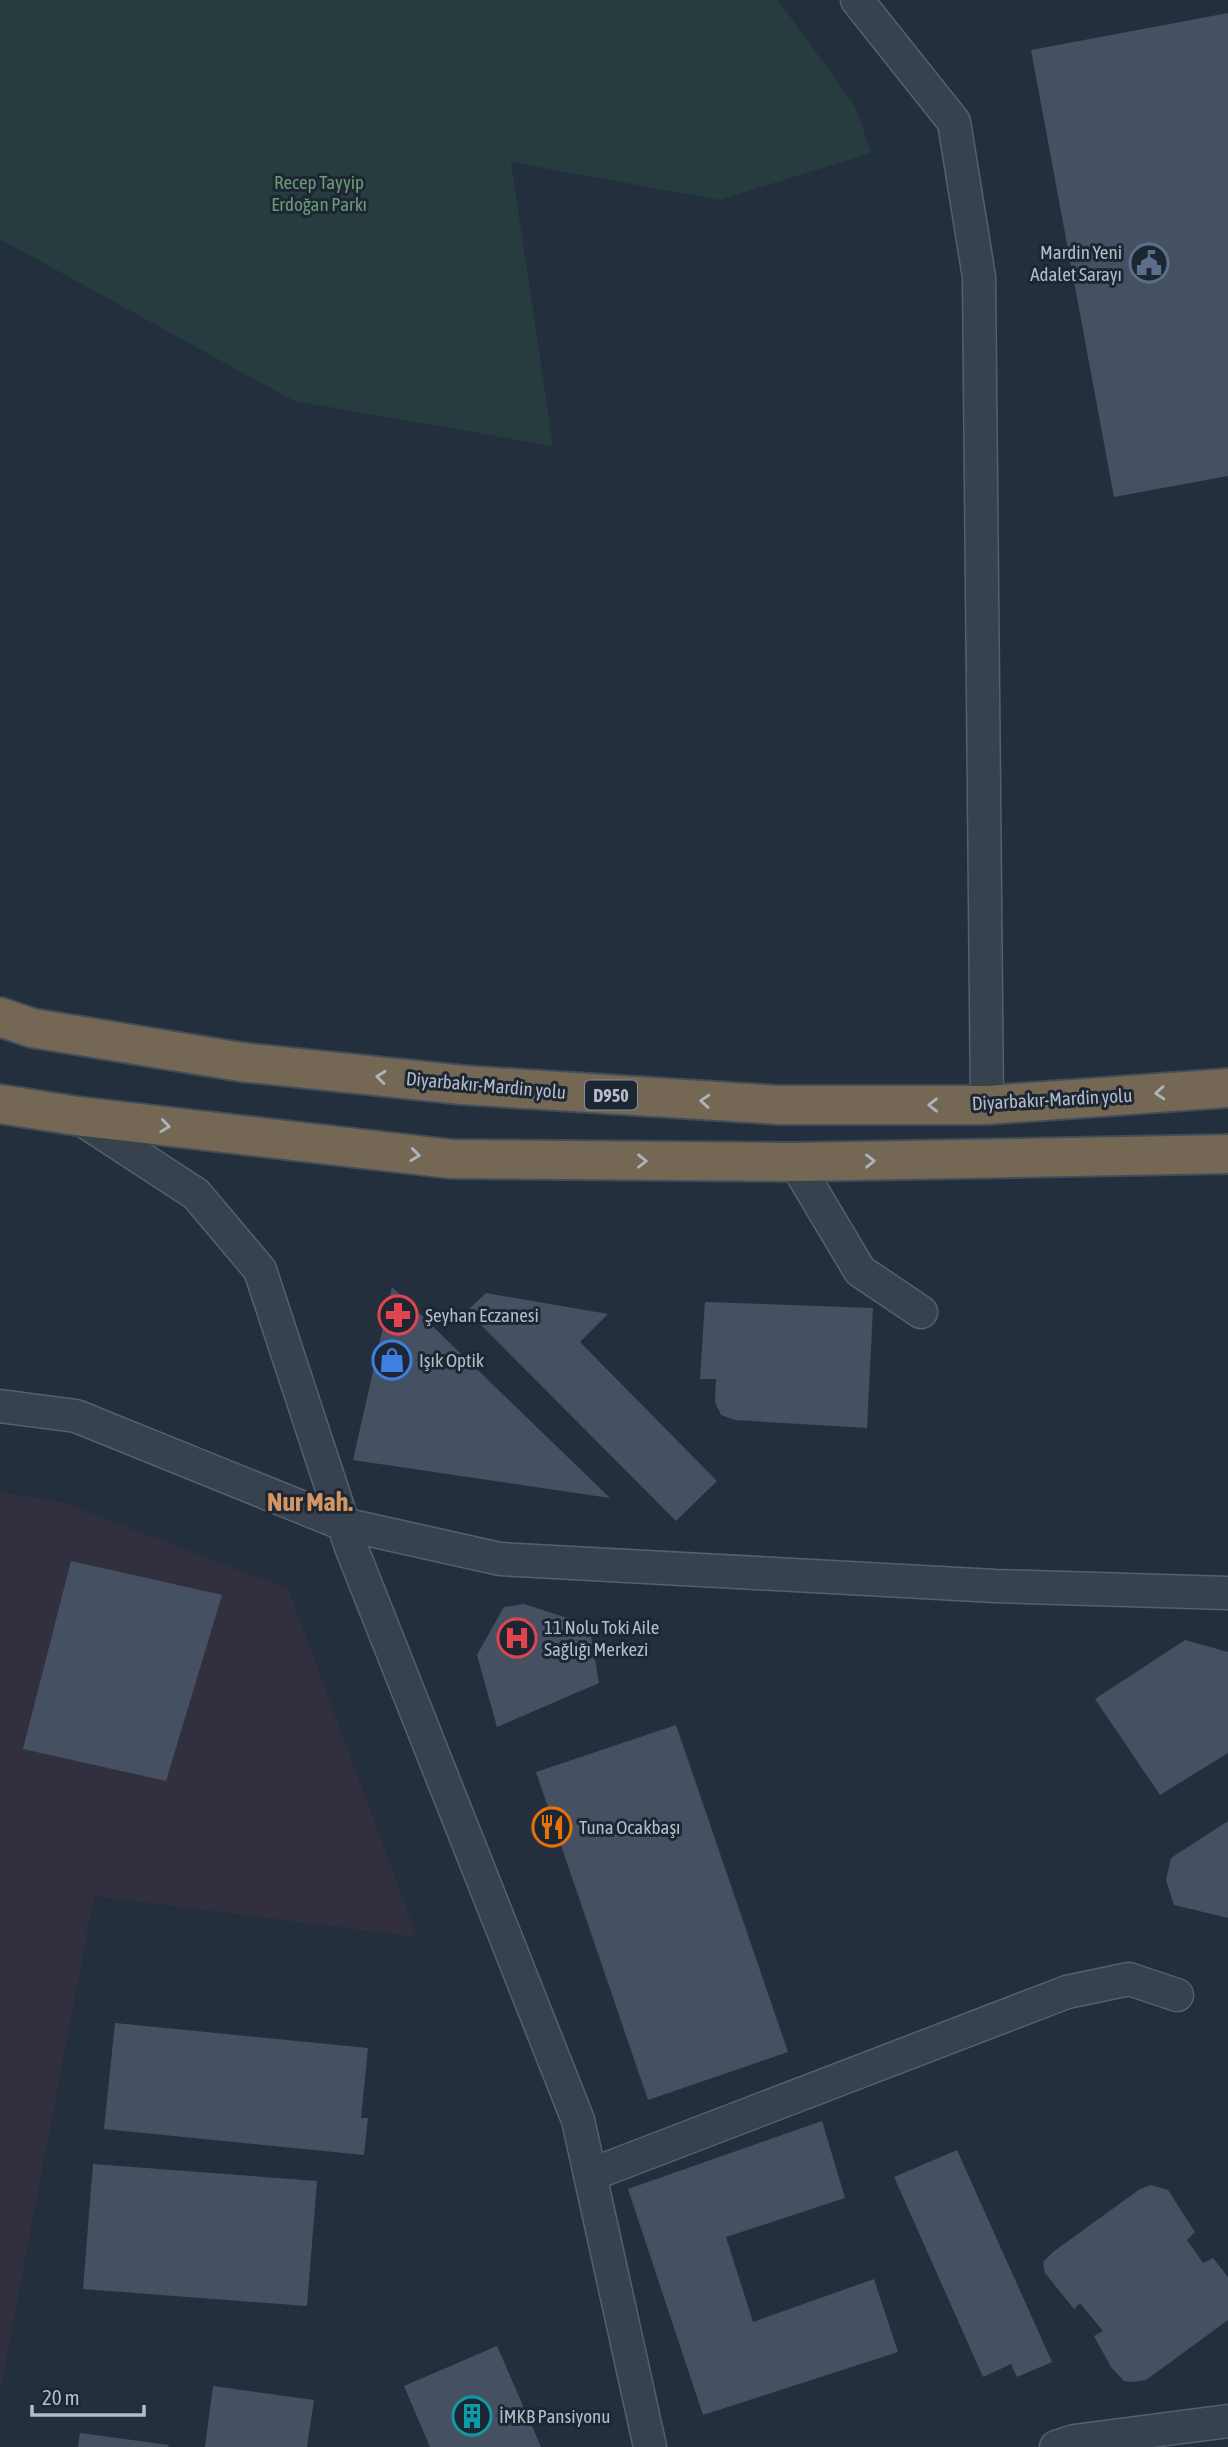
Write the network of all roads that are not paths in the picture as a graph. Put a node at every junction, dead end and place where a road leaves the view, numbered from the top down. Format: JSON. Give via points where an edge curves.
{"nodes":[{"id":1,"x":857,"y":0,"type":"edge"},
{"id":2,"x":0,"y":1017,"type":"edge"},
{"id":3,"x":1228,"y":1088,"type":"edge"},
{"id":4,"x":0,"y":1104,"type":"edge"},
{"id":5,"x":987,"y":1105,"type":"junction"},
{"id":6,"x":77,"y":1116,"type":"junction"},
{"id":7,"x":1228,"y":1154,"type":"edge"},
{"id":8,"x":795,"y":1162,"type":"junction"},
{"id":9,"x":921,"y":1312,"type":"dead end"},
{"id":10,"x":0,"y":1406,"type":"edge"},
{"id":11,"x":344,"y":1524,"type":"junction"},
{"id":12,"x":1228,"y":1593,"type":"edge"},
{"id":13,"x":1177,"y":1995,"type":"dead end"},
{"id":14,"x":590,"y":2175,"type":"junction"},
{"id":15,"x":1228,"y":2421,"type":"edge"},
{"id":16,"x":650,"y":2447,"type":"edge"},
{"id":17,"x":1056,"y":2447,"type":"edge"}],
"edges":[{"from":1,"to":5,"type":"street","via":[[954,122],[979,277]]},
{"from":5,"to":2,"type":"highway","name":"Diyarbakır-Mardin yolu","number":"D950","one_way":true,"via":[[779,1105],[463,1086],[241,1062],[32,1028]]},
{"from":3,"to":5,"type":"highway","name":"Diyarbakır-Mardin yolu","number":"D950","one_way":true},
{"from":4,"to":6,"type":"highway"},
{"from":6,"to":8,"type":"highway","one_way":true,"via":[[451,1159]]},
{"from":6,"to":11,"type":"street","via":[[195,1194],[260,1270]]},
{"from":8,"to":7,"type":"highway","one_way":true},
{"from":8,"to":9,"type":"street","via":[[860,1270]]},
{"from":10,"to":11,"type":"street","via":[[76,1416]]},
{"from":11,"to":12,"type":"street","via":[[500,1559],[995,1586]]},
{"from":11,"to":14,"type":"street","via":[[578,2120]]},
{"from":13,"to":14,"type":"street","via":[[1129,1979],[1067,1992]]},
{"from":14,"to":16,"type":"street"},
{"from":15,"to":17,"type":"street"}]}
